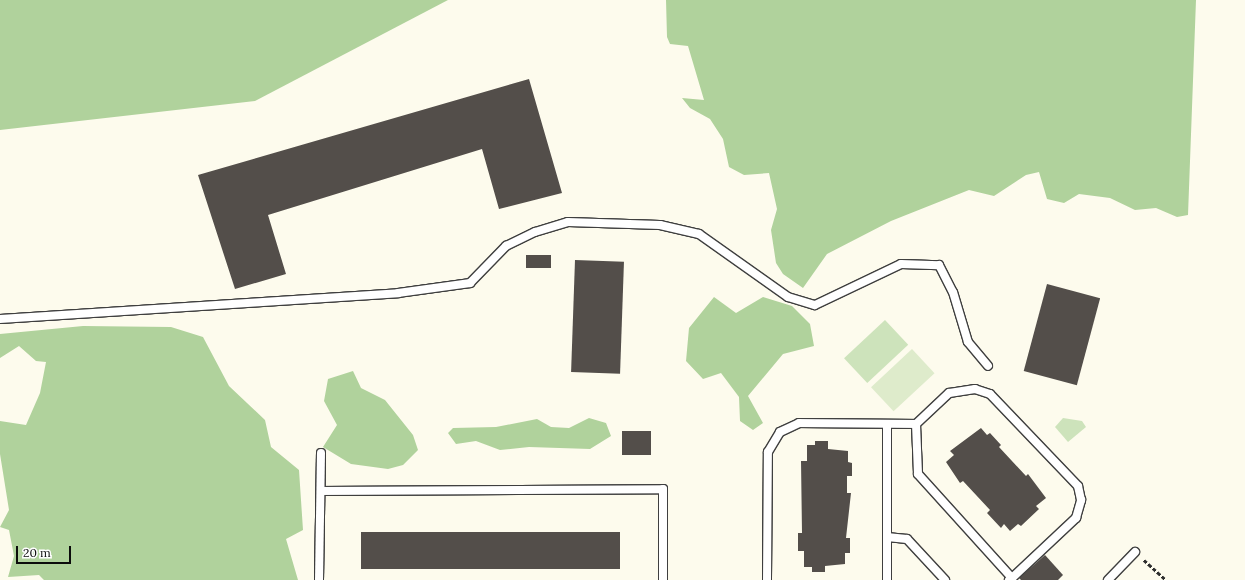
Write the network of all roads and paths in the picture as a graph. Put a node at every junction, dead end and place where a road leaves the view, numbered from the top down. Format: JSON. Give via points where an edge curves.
{"nodes":[{"id":1,"x":0,"y":319,"type":"edge"},
{"id":2,"x":988,"y":366,"type":"dead end"},
{"id":3,"x":887,"y":424,"type":"junction"},
{"id":4,"x":916,"y":424,"type":"junction"},
{"id":5,"x":321,"y":453,"type":"dead end"},
{"id":6,"x":323,"y":491,"type":"junction"},
{"id":7,"x":887,"y":537,"type":"junction"},
{"id":8,"x":1136,"y":552,"type":"joint"},
{"id":9,"x":1011,"y":579,"type":"edge"},
{"id":10,"x":319,"y":580,"type":"edge"},
{"id":11,"x":663,"y":580,"type":"edge"},
{"id":12,"x":767,"y":580,"type":"edge"},
{"id":13,"x":887,"y":580,"type":"edge"},
{"id":14,"x":945,"y":580,"type":"edge"},
{"id":15,"x":1108,"y":580,"type":"edge"},
{"id":16,"x":1166,"y":580,"type":"edge"}],
"edges":[{"from":1,"to":2,"type":"lane","via":[[398,293],[470,283],[506,246],[548,228],[568,222],[660,225],[699,234],[788,297],[815,305],[901,264],[939,265],[953,292],[968,342]]},
{"from":3,"to":4,"type":"lane"},
{"from":3,"to":7,"type":"lane"},
{"from":3,"to":12,"type":"lane","via":[[799,423],[780,432],[768,452]]},
{"from":4,"to":9,"type":"lane","via":[[918,474]]},
{"from":4,"to":9,"type":"lane","via":[[949,393],[975,389],[990,394],[1078,486],[1081,500],[1076,518]]},
{"from":5,"to":6,"type":"lane"},
{"from":6,"to":10,"type":"lane"},
{"from":6,"to":11,"type":"lane","via":[[663,489]]},
{"from":7,"to":13,"type":"lane"},
{"from":7,"to":14,"type":"lane","via":[[907,539]]},
{"from":8,"to":15,"type":"lane"},
{"from":8,"to":16,"type":"path"}]}
